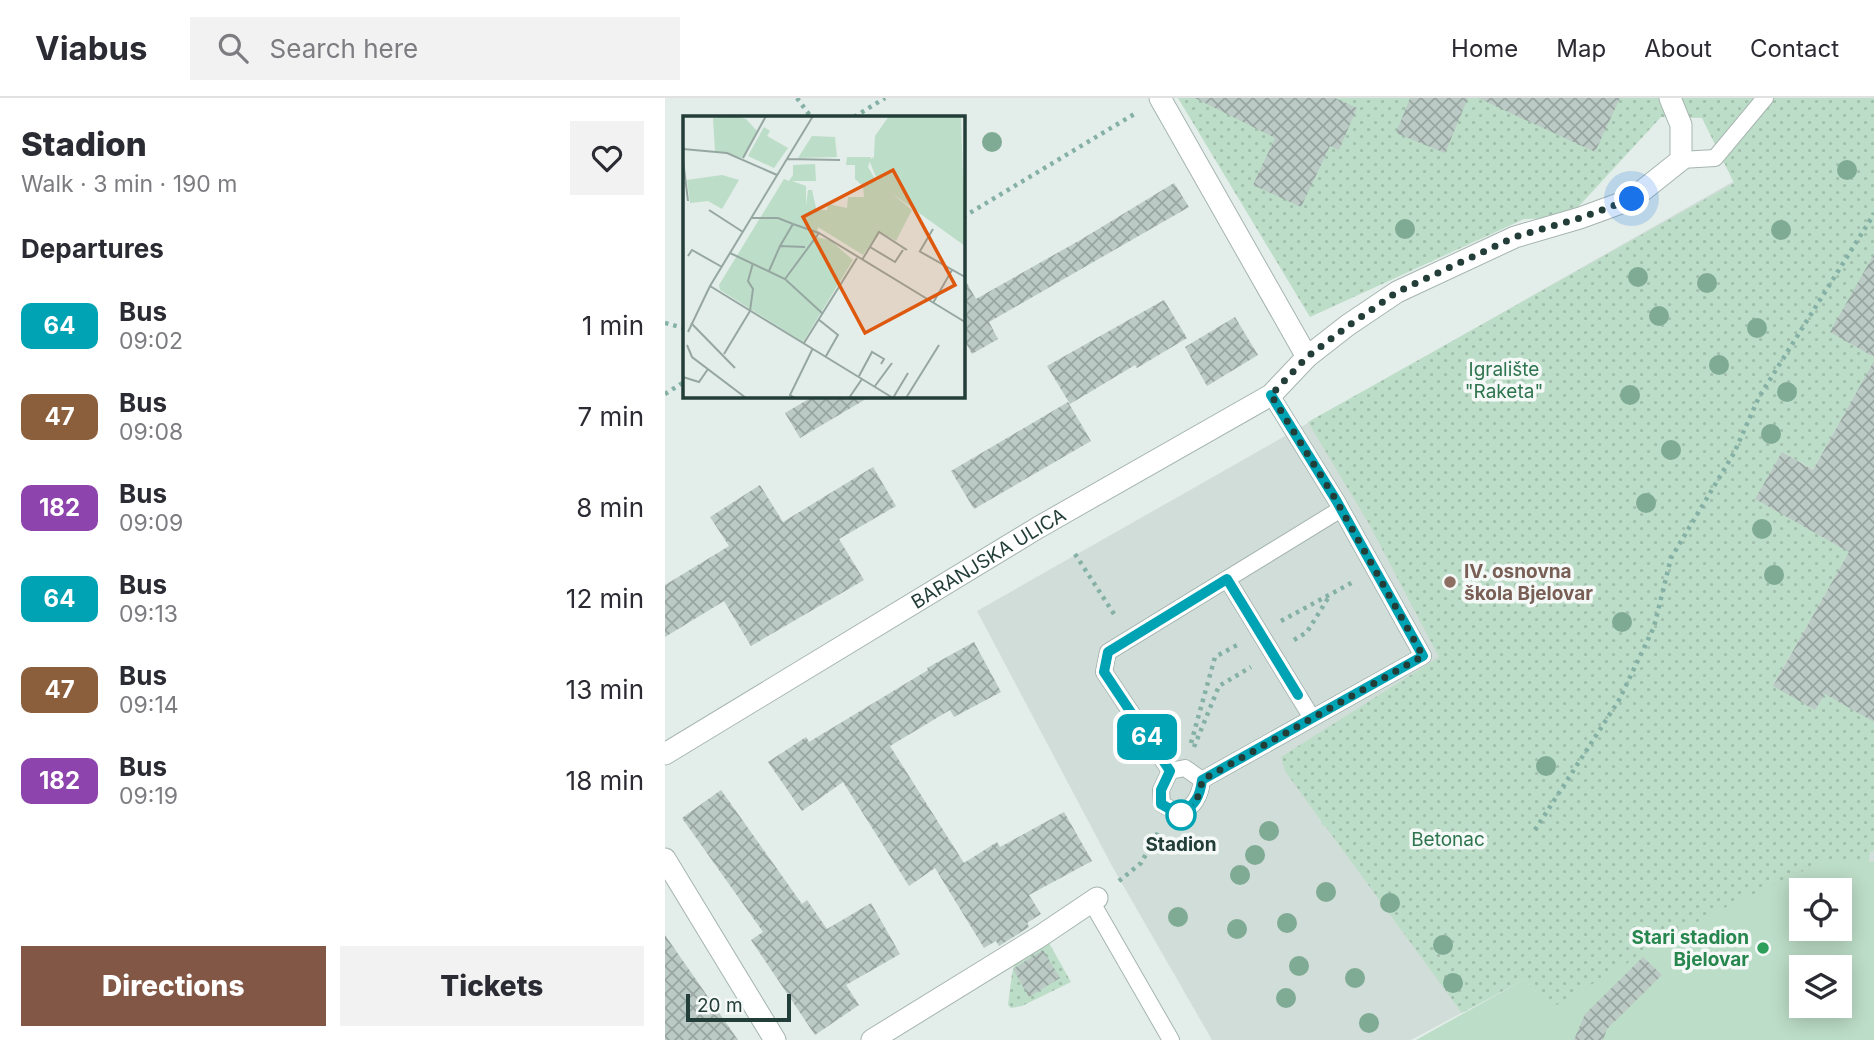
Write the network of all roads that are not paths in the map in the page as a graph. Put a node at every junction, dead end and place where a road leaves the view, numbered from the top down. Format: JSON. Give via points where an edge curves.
{"nodes":[{"id":1,"x":1160,"y":98,"type":"edge"},
{"id":2,"x":1671,"y":98,"type":"edge"},
{"id":3,"x":1765,"y":98,"type":"edge"},
{"id":4,"x":1681,"y":160,"type":"junction"},
{"id":5,"x":1307,"y":357,"type":"junction"},
{"id":6,"x":1271,"y":395,"type":"junction"},
{"id":7,"x":1341,"y":509,"type":"junction"},
{"id":8,"x":1227,"y":579,"type":"junction"},
{"id":9,"x":1312,"y":718,"type":"junction"},
{"id":10,"x":665,"y":754,"type":"edge"},
{"id":11,"x":1170,"y":771,"type":"junction"},
{"id":12,"x":1202,"y":780,"type":"junction"},
{"id":13,"x":665,"y":859,"type":"edge"},
{"id":14,"x":1094,"y":900,"type":"joint"},
{"id":15,"x":775,"y":1040,"type":"edge"},
{"id":16,"x":872,"y":1040,"type":"edge"},
{"id":17,"x":1171,"y":1040,"type":"edge"}],
"edges":[{"from":1,"to":5,"type":"street"},
{"from":2,"to":4,"type":"street","via":[[1681,125]]},
{"from":3,"to":4,"type":"lane","via":[[1715,158]]},
{"from":4,"to":5,"type":"street","name":"BARANJSKA ULICA","via":[[1632,199],[1515,237],[1397,292]]},
{"from":5,"to":6,"type":"street","name":"BARANJSKA ULICA"},
{"from":6,"to":7,"type":"lane"},
{"from":6,"to":10,"type":"street","name":"BARANJSKA ULICA","via":[[1039,527]]},
{"from":7,"to":8,"type":"lane"},
{"from":7,"to":9,"type":"lane","via":[[1423,656]]},
{"from":8,"to":9,"type":"lane"},
{"from":8,"to":11,"type":"lane","via":[[1108,652],[1104,672]]},
{"from":9,"to":12,"type":"lane"},
{"from":11,"to":12,"type":"lane","via":[[1185,768]]},
{"from":11,"to":12,"type":"lane","via":[[1161,790],[1161,804],[1181,815],[1201,795]]},
{"from":13,"to":15,"type":"street"},
{"from":14,"to":16,"type":"street"},
{"from":14,"to":17,"type":"lane"}]}
